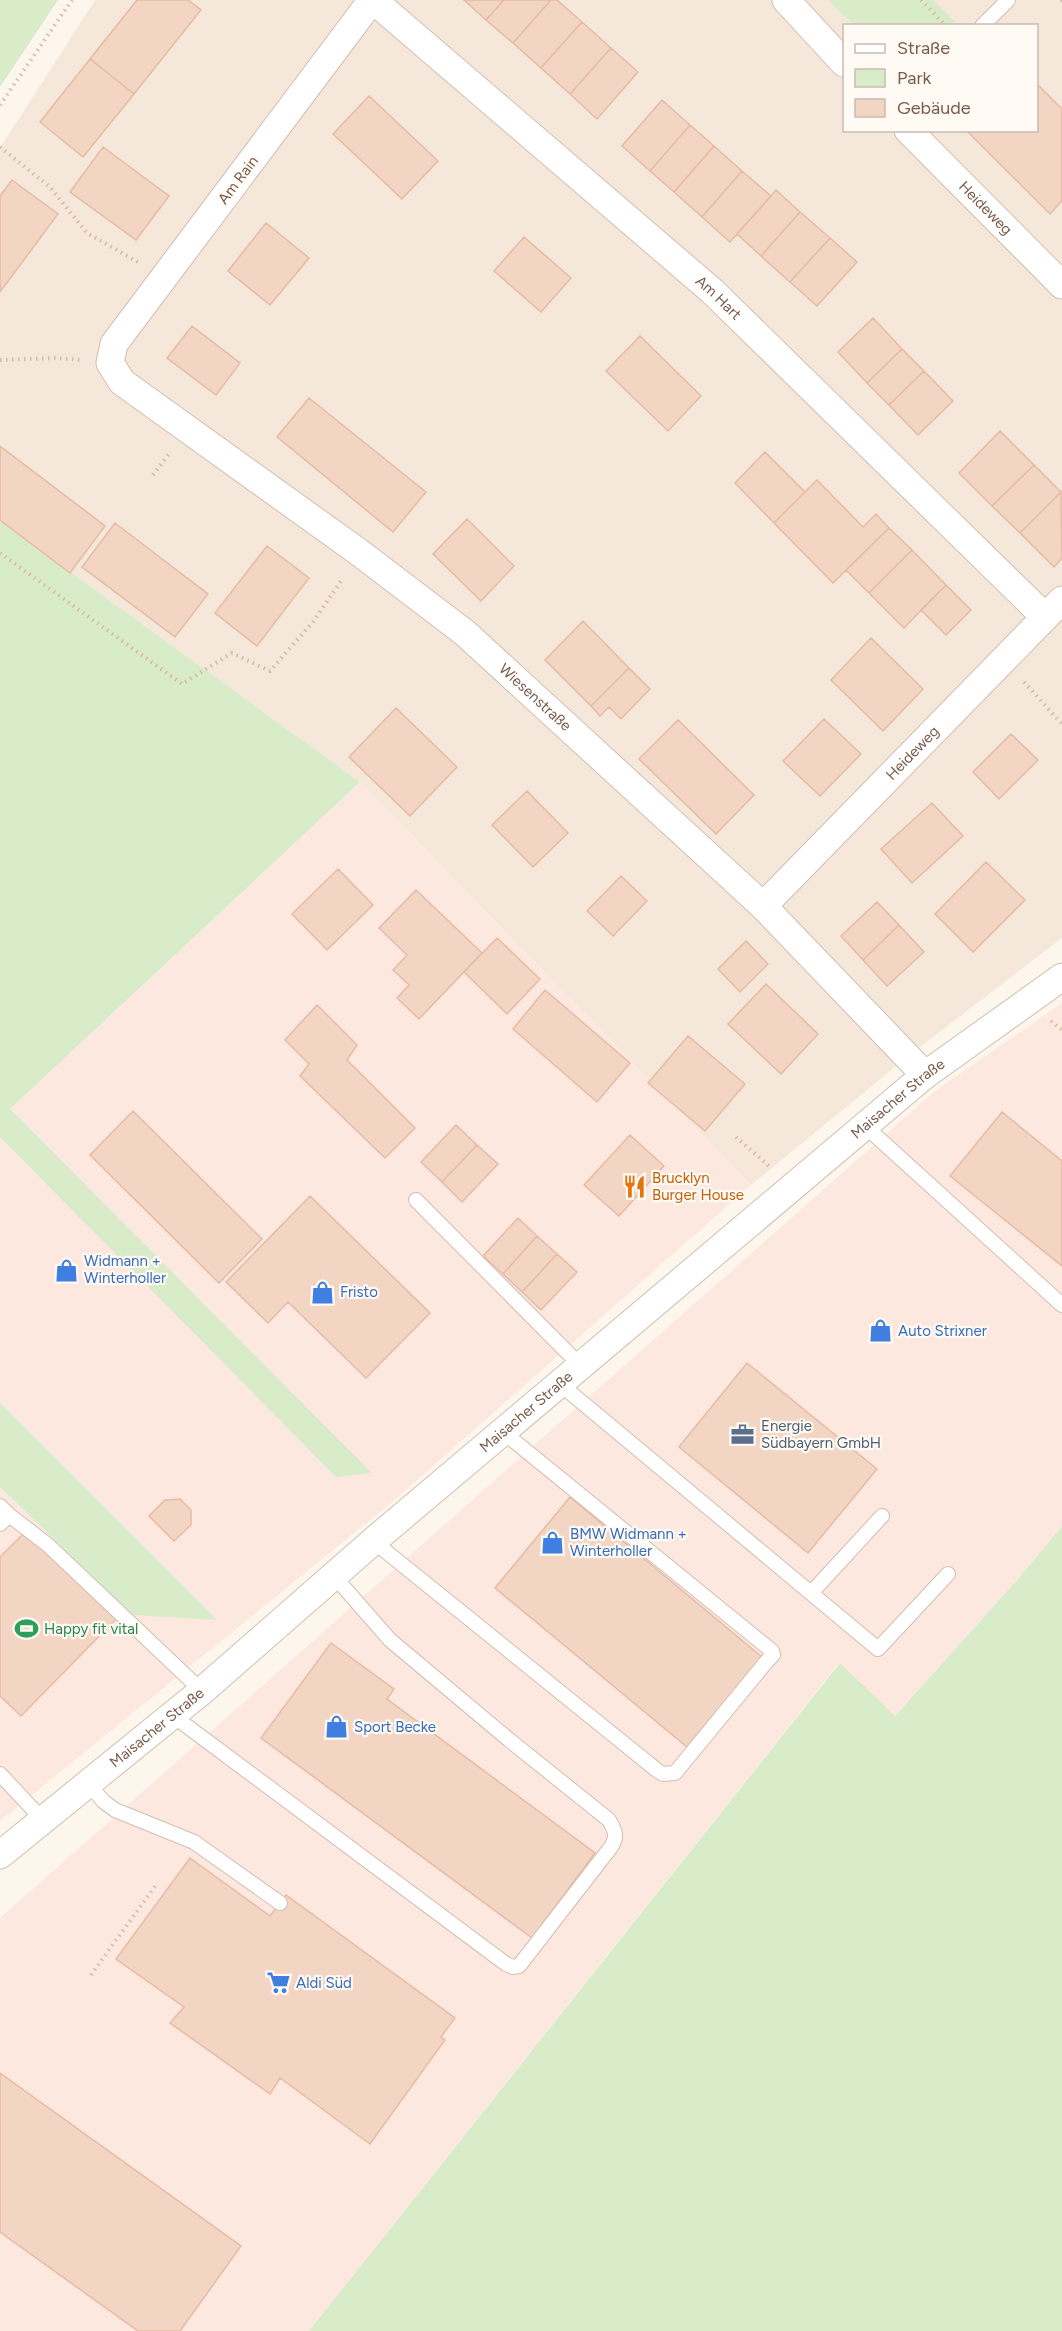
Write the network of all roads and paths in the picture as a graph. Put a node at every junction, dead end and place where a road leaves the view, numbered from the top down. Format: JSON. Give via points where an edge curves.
{"nodes":[{"id":1,"x":72,"y":0,"type":"edge"},
{"id":2,"x":373,"y":0,"type":"edge"},
{"id":3,"x":786,"y":0,"type":"edge"},
{"id":4,"x":921,"y":0,"type":"edge"},
{"id":5,"x":1008,"y":0,"type":"edge"},
{"id":6,"x":944,"y":24,"type":"edge"},
{"id":7,"x":984,"y":24,"type":"edge"},
{"id":8,"x":843,"y":62,"type":"edge"},
{"id":9,"x":0,"y":105,"type":"edge"},
{"id":10,"x":910,"y":132,"type":"edge"},
{"id":11,"x":0,"y":147,"type":"edge"},
{"id":12,"x":164,"y":277,"type":"junction"},
{"id":13,"x":1062,"y":285,"type":"edge"},
{"id":14,"x":0,"y":360,"type":"edge"},
{"id":15,"x":110,"y":363,"type":"junction"},
{"id":16,"x":360,"y":552,"type":"junction"},
{"id":17,"x":0,"y":553,"type":"edge"},
{"id":18,"x":1054,"y":608,"type":"edge"},
{"id":19,"x":1004,"y":659,"type":"junction"},
{"id":20,"x":1062,"y":724,"type":"edge"},
{"id":21,"x":763,"y":906,"type":"junction"},
{"id":22,"x":1062,"y":977,"type":"edge"},
{"id":23,"x":925,"y":1075,"type":"junction"},
{"id":24,"x":865,"y":1126,"type":"junction"},
{"id":25,"x":736,"y":1137,"type":"dead end"},
{"id":26,"x":789,"y":1190,"type":"junction"},
{"id":27,"x":416,"y":1200,"type":"dead end"},
{"id":28,"x":1062,"y":1305,"type":"edge"},
{"id":29,"x":581,"y":1366,"type":"junction"},
{"id":30,"x":560,"y":1384,"type":"junction"},
{"id":31,"x":503,"y":1432,"type":"junction"},
{"id":32,"x":3,"y":1515,"type":"edge"},
{"id":33,"x":882,"y":1516,"type":"dead end"},
{"id":34,"x":373,"y":1541,"type":"junction"},
{"id":35,"x":948,"y":1574,"type":"dead end"},
{"id":36,"x":334,"y":1576,"type":"junction"},
{"id":37,"x":812,"y":1592,"type":"junction"},
{"id":38,"x":202,"y":1691,"type":"junction"},
{"id":39,"x":172,"y":1715,"type":"junction"},
{"id":40,"x":0,"y":1774,"type":"edge"},
{"id":41,"x":88,"y":1783,"type":"junction"},
{"id":42,"x":43,"y":1820,"type":"junction"},
{"id":43,"x":0,"y":1855,"type":"edge"},
{"id":44,"x":156,"y":1885,"type":"dead end"},
{"id":45,"x":280,"y":1903,"type":"dead end"},
{"id":46,"x":91,"y":1975,"type":"dead end"}],
"edges":[{"from":1,"to":9,"type":"path"},
{"from":2,"to":12,"type":"street","name":"Am Rain"},
{"from":2,"to":18,"type":"street","name":"Am Hart","via":[[712,291]]},
{"from":3,"to":8,"type":"street"},
{"from":4,"to":6,"type":"path"},
{"from":5,"to":7,"type":"lane"},
{"from":10,"to":13,"type":"street","name":"Heideweg"},
{"from":11,"to":12,"type":"path","via":[[50,187],[87,233]]},
{"from":12,"to":15,"type":"street","name":"Am Rain","via":[[114,344]]},
{"from":14,"to":15,"type":"path","via":[[55,358]]},
{"from":15,"to":16,"type":"street","name":"Wiesenstraße","via":[[122,382]]},
{"from":16,"to":17,"type":"path","via":[[313,622],[270,671],[232,653],[182,684]]},
{"from":16,"to":21,"type":"street","name":"Wiesenstraße","via":[[465,633]]},
{"from":18,"to":19,"type":"street","name":"Heideweg"},
{"from":19,"to":20,"type":"path"},
{"from":19,"to":21,"type":"street","name":"Heideweg"},
{"from":21,"to":23,"type":"street","name":"Wiesenstraße"},
{"from":22,"to":23,"type":"street","name":"Maisacher Straße"},
{"from":23,"to":24,"type":"street","name":"Maisacher Straße"},
{"from":24,"to":26,"type":"street","name":"Maisacher Straße"},
{"from":24,"to":28,"type":"lane"},
{"from":25,"to":26,"type":"path"},
{"from":26,"to":29,"type":"street","name":"Maisacher Straße"},
{"from":27,"to":29,"type":"lane"},
{"from":29,"to":30,"type":"street","name":"Maisacher Straße"},
{"from":30,"to":31,"type":"street","name":"Maisacher Straße"},
{"from":30,"to":37,"type":"lane"},
{"from":31,"to":34,"type":"street","name":"Maisacher Straße"},
{"from":31,"to":34,"type":"lane","via":[[772,1651],[773,1655],[675,1773],[658,1771]]},
{"from":32,"to":38,"type":"lane","via":[[48,1545]]},
{"from":33,"to":37,"type":"lane"},
{"from":34,"to":36,"type":"street","name":"Maisacher Straße"},
{"from":35,"to":37,"type":"lane","via":[[878,1649]]},
{"from":36,"to":38,"type":"street","name":"Maisacher Straße"},
{"from":36,"to":39,"type":"lane","via":[[390,1640],[614,1827],[611,1847],[519,1966],[506,1964]]},
{"from":38,"to":39,"type":"street","name":"Maisacher Straße"},
{"from":39,"to":41,"type":"street","name":"Maisacher Straße"},
{"from":40,"to":42,"type":"lane"},
{"from":41,"to":42,"type":"street","name":"Maisacher Straße"},
{"from":41,"to":45,"type":"lane","via":[[115,1810],[194,1842]]},
{"from":42,"to":43,"type":"street","name":"Maisacher Straße"},
{"from":44,"to":46,"type":"path"}]}
